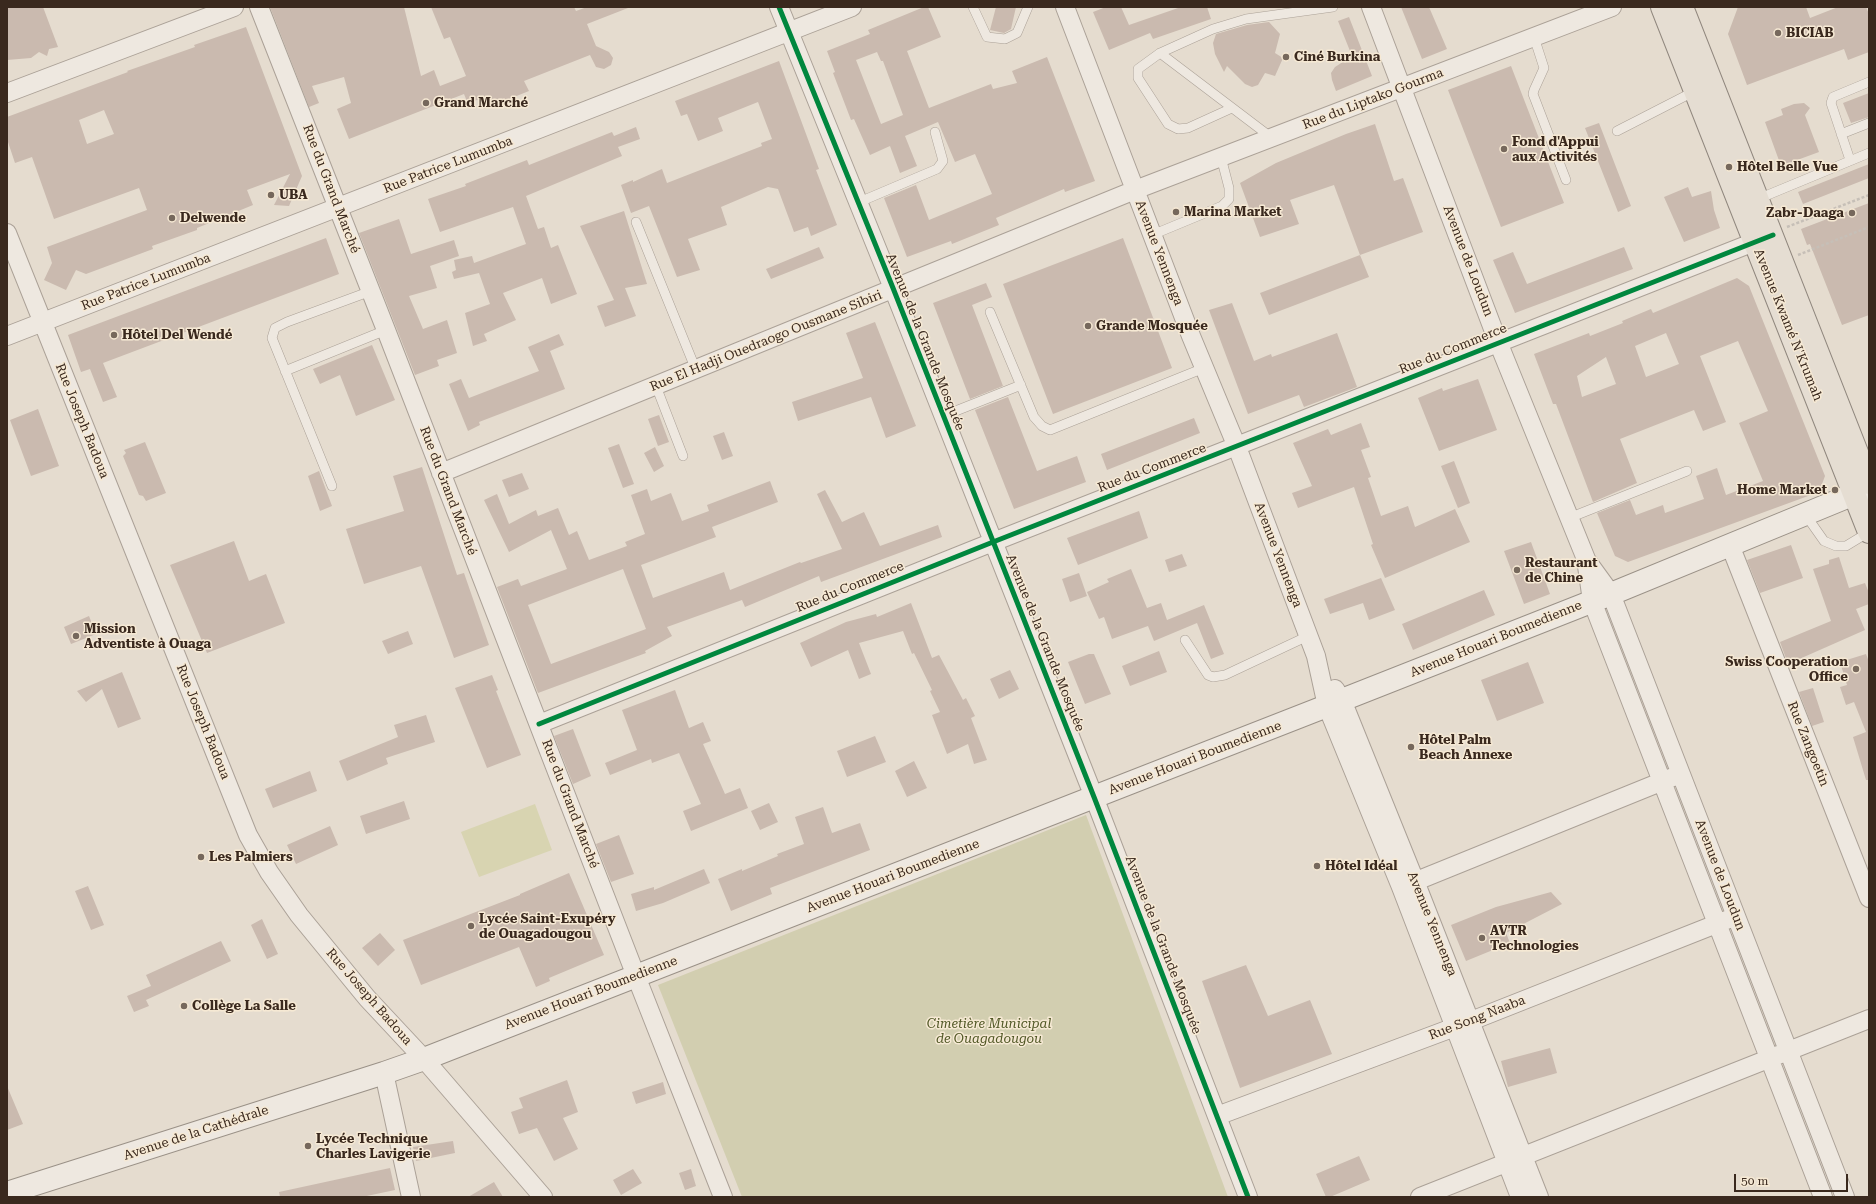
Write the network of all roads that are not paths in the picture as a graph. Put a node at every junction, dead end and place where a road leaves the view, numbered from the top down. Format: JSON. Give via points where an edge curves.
{"nodes":[{"id":1,"x":234,"y":7,"type":"edge"},
{"id":2,"x":259,"y":7,"type":"edge"},
{"id":3,"x":779,"y":7,"type":"edge"},
{"id":4,"x":852,"y":7,"type":"edge"},
{"id":5,"x":973,"y":7,"type":"edge"},
{"id":6,"x":1028,"y":7,"type":"edge"},
{"id":7,"x":1065,"y":7,"type":"edge"},
{"id":8,"x":1333,"y":7,"type":"edge"},
{"id":9,"x":1371,"y":7,"type":"edge"},
{"id":10,"x":1612,"y":7,"type":"edge"},
{"id":11,"x":1662,"y":7,"type":"edge"},
{"id":12,"x":1682,"y":7,"type":"edge"},
{"id":13,"x":789,"y":32,"type":"junction"},
{"id":14,"x":1534,"y":37,"type":"junction"},
{"id":15,"x":1160,"y":53,"type":"junction"},
{"id":16,"x":1869,"y":82,"type":"edge"},
{"id":17,"x":1402,"y":88,"type":"junction"},
{"id":18,"x":1695,"y":91,"type":"junction"},
{"id":19,"x":7,"y":93,"type":"edge"},
{"id":20,"x":1232,"y":108,"type":"junction"},
{"id":21,"x":1869,"y":123,"type":"edge"},
{"id":22,"x":1617,"y":131,"type":"dead end"},
{"id":23,"x":935,"y":132,"type":"dead end"},
{"id":24,"x":1841,"y":134,"type":"junction"},
{"id":25,"x":1272,"y":138,"type":"junction"},
{"id":26,"x":1869,"y":153,"type":"edge"},
{"id":27,"x":1221,"y":157,"type":"junction"},
{"id":28,"x":1850,"y":160,"type":"junction"},
{"id":29,"x":1566,"y":180,"type":"dead end"},
{"id":30,"x":1135,"y":190,"type":"junction"},
{"id":31,"x":1758,"y":199,"type":"junction"},
{"id":32,"x":857,"y":203,"type":"junction"},
{"id":33,"x":338,"y":207,"type":"junction"},
{"id":34,"x":636,"y":222,"type":"dead end"},
{"id":35,"x":7,"y":233,"type":"edge"},
{"id":36,"x":1152,"y":235,"type":"junction"},
{"id":37,"x":1764,"y":238,"type":"junction"},
{"id":38,"x":893,"y":288,"type":"junction"},
{"id":39,"x":371,"y":291,"type":"junction"},
{"id":40,"x":990,"y":312,"type":"dead end"},
{"id":41,"x":43,"y":322,"type":"junction"},
{"id":42,"x":386,"y":330,"type":"junction"},
{"id":43,"x":7,"y":336,"type":"edge"},
{"id":44,"x":1498,"y":342,"type":"junction"},
{"id":45,"x":1204,"y":368,"type":"junction"},
{"id":46,"x":696,"y":370,"type":"junction"},
{"id":47,"x":285,"y":371,"type":"junction"},
{"id":48,"x":1021,"y":384,"type":"junction"},
{"id":49,"x":656,"y":386,"type":"junction"},
{"id":50,"x":943,"y":416,"type":"junction"},
{"id":51,"x":1237,"y":447,"type":"junction"},
{"id":52,"x":683,"y":456,"type":"dead end"},
{"id":53,"x":1687,"y":471,"type":"dead end"},
{"id":54,"x":441,"y":473,"type":"junction"},
{"id":55,"x":332,"y":486,"type":"dead end"},
{"id":56,"x":1864,"y":488,"type":"edge"},
{"id":57,"x":1805,"y":514,"type":"junction"},
{"id":58,"x":1569,"y":518,"type":"junction"},
{"id":59,"x":1869,"y":532,"type":"edge"},
{"id":60,"x":993,"y":542,"type":"junction"},
{"id":61,"x":1730,"y":545,"type":"junction"},
{"id":62,"x":1602,"y":597,"type":"junction"},
{"id":63,"x":1308,"y":636,"type":"junction"},
{"id":64,"x":1185,"y":640,"type":"dead end"},
{"id":65,"x":1334,"y":703,"type":"junction"},
{"id":66,"x":539,"y":724,"type":"junction"},
{"id":67,"x":1682,"y":774,"type":"junction"},
{"id":68,"x":1662,"y":782,"type":"junction"},
{"id":69,"x":1094,"y":797,"type":"junction"},
{"id":70,"x":1408,"y":884,"type":"junction"},
{"id":71,"x":1869,"y":898,"type":"edge"},
{"id":72,"x":1736,"y":917,"type":"junction"},
{"id":73,"x":1718,"y":924,"type":"junction"},
{"id":74,"x":636,"y":976,"type":"junction"},
{"id":75,"x":1869,"y":1019,"type":"edge"},
{"id":76,"x":1463,"y":1024,"type":"junction"},
{"id":77,"x":1789,"y":1050,"type":"junction"},
{"id":78,"x":1770,"y":1057,"type":"junction"},
{"id":79,"x":424,"y":1059,"type":"junction"},
{"id":80,"x":384,"y":1073,"type":"junction"},
{"id":81,"x":1217,"y":1116,"type":"junction"},
{"id":82,"x":1515,"y":1160,"type":"junction"},
{"id":83,"x":1843,"y":1192,"type":"edge"},
{"id":84,"x":7,"y":1193,"type":"edge"},
{"id":85,"x":411,"y":1197,"type":"edge"},
{"id":86,"x":543,"y":1197,"type":"edge"},
{"id":87,"x":724,"y":1197,"type":"edge"},
{"id":88,"x":1248,"y":1197,"type":"edge"},
{"id":89,"x":1420,"y":1197,"type":"edge"},
{"id":90,"x":1520,"y":1197,"type":"edge"},
{"id":91,"x":1539,"y":1197,"type":"edge"},
{"id":92,"x":1821,"y":1197,"type":"edge"}],
"edges":[{"from":1,"to":19,"type":"street"},
{"from":2,"to":33,"type":"street","name":"Rue du Grand Marché"},
{"from":3,"to":13,"type":"street","name":"Avenue de la Grande Mosquée"},
{"from":4,"to":13,"type":"street","name":"Rue Patrice Lumumba"},
{"from":5,"to":6,"type":"lane","via":[[987,37],[1004,39],[1017,33]]},
{"from":7,"to":30,"type":"street","name":"Avenue Yennenga"},
{"from":8,"to":15,"type":"lane","via":[[1246,19],[1213,29]]},
{"from":9,"to":17,"type":"street","name":"Avenue de Loudun"},
{"from":10,"to":14,"type":"street","name":"Rue du Liptako Gourma"},
{"from":11,"to":18,"type":"main road","name":"Avenue Kwamé N'Krumah"},
{"from":12,"to":31,"type":"main road","name":"Avenue Kwamé N'Krumah"},
{"from":13,"to":32,"type":"street","name":"Avenue de la Grande Mosquée"},
{"from":13,"to":33,"type":"street","name":"Rue Patrice Lumumba"},
{"from":14,"to":17,"type":"street","name":"Rue du Liptako Gourma"},
{"from":14,"to":29,"type":"lane","via":[[1544,68],[1533,94]]},
{"from":15,"to":20,"type":"lane"},
{"from":15,"to":20,"type":"lane","via":[[1138,69],[1138,78],[1168,124],[1178,130],[1188,128]]},
{"from":16,"to":24,"type":"lane","via":[[1833,97],[1831,103]]},
{"from":17,"to":25,"type":"street","name":"Rue du Liptako Gourma"},
{"from":17,"to":44,"type":"street","name":"Avenue de Loudun"},
{"from":18,"to":22,"type":"lane"},
{"from":18,"to":37,"type":"main road","name":"Avenue Kwamé N'Krumah"},
{"from":20,"to":25,"type":"lane"},
{"from":21,"to":24,"type":"lane"},
{"from":23,"to":32,"type":"lane","via":[[943,161],[937,169]]},
{"from":24,"to":28,"type":"lane"},
{"from":25,"to":27,"type":"street","name":"Rue du Liptako Gourma"},
{"from":26,"to":28,"type":"lane"},
{"from":27,"to":30,"type":"street","name":"Rue du Liptako Gourma"},
{"from":27,"to":36,"type":"lane","via":[[1229,199],[1222,206]]},
{"from":28,"to":31,"type":"lane"},
{"from":30,"to":36,"type":"street","name":"Avenue Yennenga"},
{"from":30,"to":38,"type":"street","name":"Rue El Hadji Ouedraogo Ousmane Sibiri"},
{"from":31,"to":37,"type":"main road","name":"Avenue Kwamé N'Krumah"},
{"from":32,"to":38,"type":"street","name":"Avenue de la Grande Mosquée"},
{"from":33,"to":39,"type":"street","name":"Rue du Grand Marché"},
{"from":33,"to":41,"type":"street","name":"Rue Patrice Lumumba"},
{"from":34,"to":46,"type":"lane"},
{"from":35,"to":41,"type":"street","name":"Rue Joseph Badoua"},
{"from":36,"to":45,"type":"street","name":"Avenue Yennenga"},
{"from":37,"to":44,"type":"street","name":"Rue du Commerce"},
{"from":37,"to":56,"type":"main road","name":"Avenue Kwamé N'Krumah"},
{"from":37,"to":56,"type":"main road","name":"Avenue Kwamé N'Krumah","via":[[1783,261]]},
{"from":38,"to":46,"type":"street","name":"Rue El Hadji Ouedraogo Ousmane Sibiri"},
{"from":38,"to":50,"type":"street","name":"Avenue de la Grande Mosquée"},
{"from":39,"to":42,"type":"street","name":"Rue du Grand Marché"},
{"from":39,"to":47,"type":"lane","via":[[275,328],[272,338]]},
{"from":40,"to":48,"type":"lane"},
{"from":41,"to":43,"type":"street","name":"Rue Patrice Lumumba"},
{"from":41,"to":79,"type":"street","name":"Rue Joseph Badoua","via":[[248,835],[269,872],[299,915],[367,998]]},
{"from":42,"to":47,"type":"lane"},
{"from":42,"to":54,"type":"street","name":"Rue du Grand Marché"},
{"from":44,"to":51,"type":"street","name":"Rue du Commerce"},
{"from":44,"to":58,"type":"street","name":"Avenue de Loudun"},
{"from":45,"to":48,"type":"lane","via":[[1050,430],[1034,417]]},
{"from":45,"to":51,"type":"street","name":"Avenue Yennenga"},
{"from":46,"to":49,"type":"street","name":"Rue El Hadji Ouedraogo Ousmane Sibiri"},
{"from":47,"to":55,"type":"lane"},
{"from":48,"to":50,"type":"lane"},
{"from":49,"to":52,"type":"lane"},
{"from":49,"to":54,"type":"street","name":"Rue El Hadji Ouedraogo Ousmane Sibiri"},
{"from":50,"to":60,"type":"street","name":"Avenue de la Grande Mosquée"},
{"from":51,"to":60,"type":"street","name":"Rue du Commerce"},
{"from":51,"to":63,"type":"street","name":"Avenue Yennenga"},
{"from":53,"to":58,"type":"lane"},
{"from":54,"to":66,"type":"street","name":"Rue du Grand Marché"},
{"from":56,"to":57,"type":"main road","name":"Avenue Houari Boumedienne"},
{"from":56,"to":59,"type":"main road","name":"Avenue Kwamé N'Krumah"},
{"from":57,"to":59,"type":"lane","via":[[1824,541],[1836,546],[1846,546]]},
{"from":57,"to":61,"type":"main road","name":"Avenue Houari Boumedienne"},
{"from":58,"to":62,"type":"street","name":"Avenue de Loudun"},
{"from":60,"to":66,"type":"street","name":"Rue du Commerce"},
{"from":60,"to":69,"type":"street","name":"Avenue de la Grande Mosquée"},
{"from":61,"to":62,"type":"main road","name":"Avenue Houari Boumedienne"},
{"from":61,"to":71,"type":"street","name":"Rue Zangoetin"},
{"from":62,"to":65,"type":"main road","name":"Avenue Houari Boumedienne"},
{"from":62,"to":67,"type":"street","name":"Avenue de Loudun"},
{"from":62,"to":68,"type":"street","name":"Avenue de Loudun"},
{"from":63,"to":64,"type":"lane","via":[[1225,674],[1213,677],[1208,675]]},
{"from":63,"to":65,"type":"street","name":"Avenue Yennenga"},
{"from":65,"to":69,"type":"main road","name":"Avenue Houari Boumedienne"},
{"from":65,"to":70,"type":"street","name":"Avenue Yennenga"},
{"from":66,"to":74,"type":"street","name":"Rue du Grand Marché"},
{"from":67,"to":68,"type":"street"},
{"from":67,"to":72,"type":"street","name":"Avenue de Loudun"},
{"from":68,"to":70,"type":"street"},
{"from":68,"to":73,"type":"street","name":"Avenue de Loudun"},
{"from":69,"to":74,"type":"main road","name":"Avenue Houari Boumedienne"},
{"from":69,"to":81,"type":"street","name":"Avenue de la Grande Mosquée"},
{"from":70,"to":76,"type":"street","name":"Avenue Yennenga"},
{"from":72,"to":73,"type":"street","name":"Rue Song Naaba"},
{"from":72,"to":77,"type":"street","name":"Avenue de Loudun"},
{"from":73,"to":76,"type":"street","name":"Rue Song Naaba"},
{"from":73,"to":78,"type":"street","name":"Avenue de Loudun"},
{"from":74,"to":79,"type":"main road","name":"Avenue Houari Boumedienne"},
{"from":74,"to":87,"type":"street","name":"Rue du Grand Marché"},
{"from":75,"to":77,"type":"street"},
{"from":76,"to":81,"type":"street","name":"Rue Song Naaba"},
{"from":76,"to":82,"type":"street","name":"Avenue Yennenga"},
{"from":77,"to":78,"type":"street"},
{"from":77,"to":83,"type":"street","name":"Avenue de Loudun"},
{"from":78,"to":82,"type":"street"},
{"from":78,"to":92,"type":"street","name":"Avenue de Loudun"},
{"from":79,"to":80,"type":"main road","name":"Avenue Houari Boumedienne"},
{"from":79,"to":86,"type":"street","name":"Rue Joseph Badoua"},
{"from":80,"to":84,"type":"main road","name":"Avenue de la Cathédrale"},
{"from":80,"to":85,"type":"street"},
{"from":81,"to":88,"type":"street","name":"Avenue de la Grande Mosquée"},
{"from":82,"to":89,"type":"street"},
{"from":82,"to":90,"type":"street","name":"Avenue Yennenga"},
{"from":82,"to":91,"type":"street","name":"Avenue Yennenga"},
{"from":83,"to":92,"type":"street"}]}
